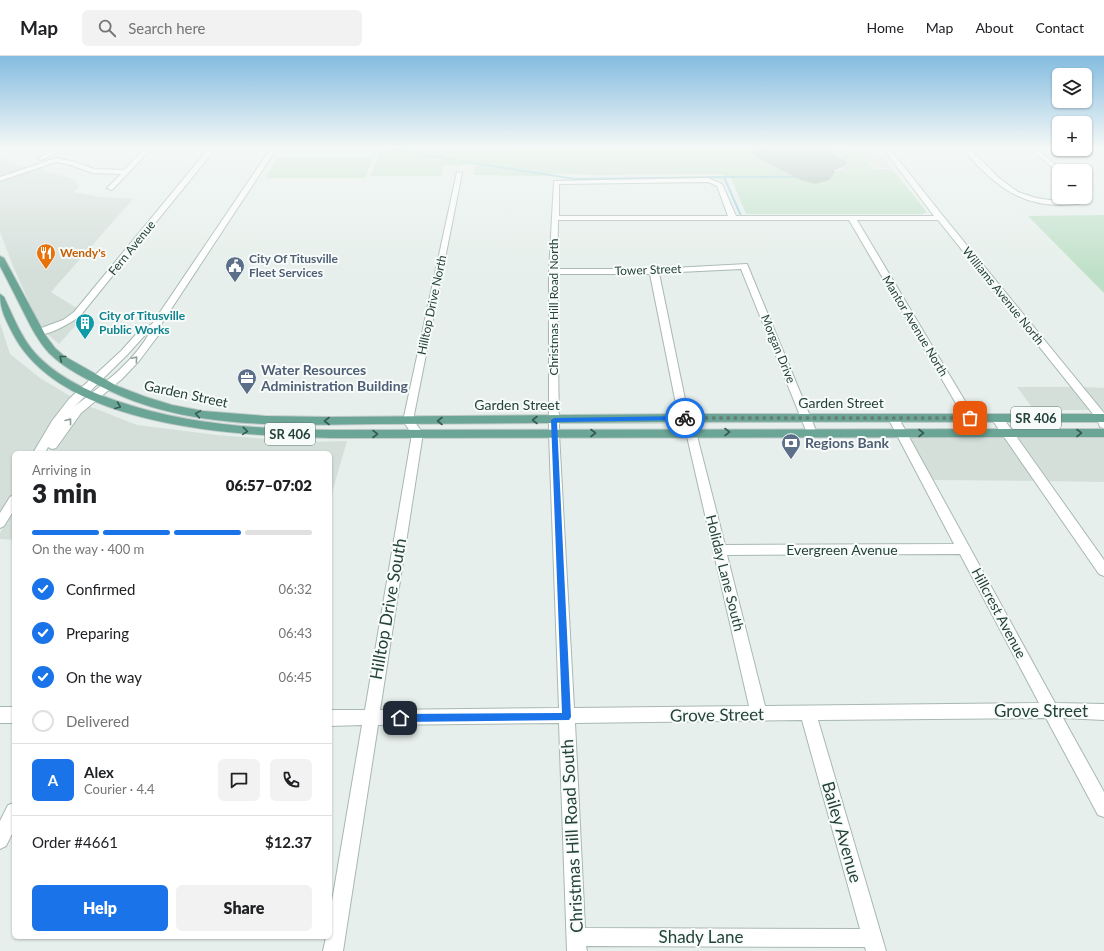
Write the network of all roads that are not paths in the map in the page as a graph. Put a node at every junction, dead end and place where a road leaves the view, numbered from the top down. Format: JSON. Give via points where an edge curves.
{"nodes":[{"id":1,"x":179,"y":190,"type":"edge"},
{"id":2,"x":246,"y":190,"type":"edge"},
{"id":3,"x":456,"y":190,"type":"edge"},
{"id":4,"x":556,"y":190,"type":"edge"},
{"id":5,"x":722,"y":190,"type":"edge"},
{"id":6,"x":917,"y":190,"type":"edge"},
{"id":7,"x":1010,"y":190,"type":"edge"},
{"id":8,"x":1052,"y":202,"type":"edge"},
{"id":9,"x":555,"y":218,"type":"junction"},
{"id":10,"x":732,"y":218,"type":"junction"},
{"id":11,"x":940,"y":218,"type":"junction"},
{"id":12,"x":852,"y":219,"type":"junction"},
{"id":13,"x":0,"y":258,"type":"edge"},
{"id":14,"x":744,"y":266,"type":"joint"},
{"id":15,"x":3,"y":271,"type":"edge"},
{"id":16,"x":654,"y":271,"type":"junction"},
{"id":17,"x":553,"y":272,"type":"junction"},
{"id":18,"x":0,"y":277,"type":"edge"},
{"id":19,"x":15,"y":286,"type":"junction"},
{"id":20,"x":0,"y":297,"type":"edge"},
{"id":21,"x":155,"y":326,"type":"junction"},
{"id":22,"x":39,"y":332,"type":"junction"},
{"id":23,"x":94,"y":380,"type":"junction"},
{"id":24,"x":106,"y":386,"type":"junction"},
{"id":25,"x":81,"y":392,"type":"junction"},
{"id":26,"x":93,"y":396,"type":"junction"},
{"id":27,"x":686,"y":418,"type":"junction"},
{"id":28,"x":806,"y":418,"type":"junction"},
{"id":29,"x":892,"y":418,"type":"junction"},
{"id":30,"x":970,"y":418,"type":"junction"},
{"id":31,"x":997,"y":418,"type":"junction"},
{"id":32,"x":1103,"y":420,"type":"edge"},
{"id":33,"x":408,"y":421,"type":"junction"},
{"id":34,"x":554,"y":427,"type":"junction"},
{"id":35,"x":691,"y":432,"type":"junction"},
{"id":36,"x":418,"y":433,"type":"junction"},
{"id":37,"x":812,"y":433,"type":"junction"},
{"id":38,"x":901,"y":433,"type":"junction"},
{"id":39,"x":979,"y":433,"type":"junction"},
{"id":40,"x":1007,"y":433,"type":"junction"},
{"id":41,"x":1104,"y":433,"type":"edge"},
{"id":42,"x":40,"y":451,"type":"edge"},
{"id":43,"x":48,"y":451,"type":"edge"},
{"id":44,"x":12,"y":503,"type":"edge"},
{"id":45,"x":0,"y":523,"type":"edge"},
{"id":46,"x":964,"y":549,"type":"junction"},
{"id":47,"x":719,"y":550,"type":"junction"},
{"id":48,"x":1104,"y":570,"type":"edge"},
{"id":49,"x":1051,"y":710,"type":"junction"},
{"id":50,"x":1104,"y":712,"type":"edge"},
{"id":51,"x":808,"y":713,"type":"junction"},
{"id":52,"x":759,"y":714,"type":"junction"},
{"id":53,"x":0,"y":715,"type":"edge"},
{"id":54,"x":12,"y":715,"type":"edge"},
{"id":55,"x":566,"y":717,"type":"junction"},
{"id":56,"x":332,"y":718,"type":"edge"},
{"id":57,"x":370,"y":718,"type":"junction"},
{"id":58,"x":1104,"y":809,"type":"edge"},
{"id":59,"x":12,"y":815,"type":"edge"},
{"id":60,"x":0,"y":840,"type":"edge"},
{"id":61,"x":577,"y":944,"type":"edge"},
{"id":62,"x":874,"y":944,"type":"edge"},
{"id":63,"x":332,"y":951,"type":"edge"}],
"edges":[{"from":1,"to":22,"type":"street","name":"Fern Avenue","via":[[78,314],[66,322]]},
{"from":2,"to":21,"type":"street"},
{"from":3,"to":33,"type":"street","name":"Hilltop Drive North"},
{"from":4,"to":9,"type":"street","name":"Christmas Hill Road North"},
{"from":5,"to":10,"type":"street","name":"Christmas Hill Road North"},
{"from":6,"to":11,"type":"street","name":"Williams Avenue North"},
{"from":7,"to":8,"type":"street","via":[[1035,200]]},
{"from":9,"to":10,"type":"street"},
{"from":9,"to":17,"type":"street","name":"Christmas Hill Road North"},
{"from":10,"to":12,"type":"street"},
{"from":11,"to":12,"type":"street"},
{"from":11,"to":32,"type":"street","name":"Williams Avenue North"},
{"from":12,"to":30,"type":"street","name":"Mantor Avenue North"},
{"from":13,"to":15,"type":"main road","name":"Garden Street","number":"SR 406"},
{"from":14,"to":16,"type":"street","name":"Tower Street"},
{"from":14,"to":28,"type":"street","name":"Morgan Drive"},
{"from":15,"to":19,"type":"main road","name":"Garden Street","number":"SR 406"},
{"from":16,"to":17,"type":"street","name":"Tower Street"},
{"from":16,"to":27,"type":"street","name":"Holiday Lane South"},
{"from":17,"to":34,"type":"street","name":"Christmas Hill Road North"},
{"from":18,"to":19,"type":"main road"},
{"from":19,"to":22,"type":"main road","name":"Garden Street","number":"SR 406"},
{"from":20,"to":25,"type":"main road","name":"Garden Street","number":"SR 406","via":[[34,359]]},
{"from":21,"to":23,"type":"street","via":[[142,332],[124,353]]},
{"from":24,"to":21,"type":"street","one_way":true,"via":[[136,359],[155,333]]},
{"from":23,"to":22,"type":"main road","name":"Garden Street","number":"SR 406","one_way":true,"via":[[63,361]]},
{"from":23,"to":24,"type":"main road","name":"Garden Street","number":"SR 406"},
{"from":23,"to":25,"type":"street"},
{"from":24,"to":26,"type":"street"},
{"from":33,"to":24,"type":"main road","name":"Garden Street","number":"SR 406","one_way":true,"via":[[274,421],[224,418],[176,410],[134,398]]},
{"from":25,"to":26,"type":"main road","name":"Garden Street","number":"SR 406"},
{"from":25,"to":42,"type":"street","via":[[56,424]]},
{"from":26,"to":36,"type":"main road","name":"Garden Street","number":"SR 406","one_way":true,"via":[[157,418],[211,428],[278,434]]},
{"from":43,"to":26,"type":"street","one_way":true,"via":[[77,410]]},
{"from":27,"to":28,"type":"main road","name":"Garden Street","number":"SR 406"},
{"from":27,"to":34,"type":"main road","name":"Garden Street","number":"SR 406"},
{"from":27,"to":35,"type":"street","name":"Holiday Lane South"},
{"from":28,"to":29,"type":"main road","name":"Garden Street","number":"SR 406"},
{"from":28,"to":37,"type":"street","name":"Morgan Drive"},
{"from":29,"to":30,"type":"main road","name":"Garden Street","number":"SR 406"},
{"from":29,"to":38,"type":"street","name":"Hillcrest Avenue"},
{"from":30,"to":31,"type":"main road","name":"Garden Street","number":"SR 406"},
{"from":30,"to":39,"type":"street","name":"Mantor Avenue North"},
{"from":31,"to":32,"type":"main road","name":"Garden Street","number":"SR 406"},
{"from":31,"to":40,"type":"street"},
{"from":34,"to":33,"type":"main road","name":"Garden Street","number":"SR 406","one_way":true},
{"from":33,"to":36,"type":"street"},
{"from":34,"to":35,"type":"main road","name":"Garden Street","number":"SR 406","one_way":true},
{"from":34,"to":36,"type":"main road","name":"Garden Street","number":"SR 406"},
{"from":34,"to":55,"type":"street","name":"Christmas Hill Road South"},
{"from":35,"to":37,"type":"main road","name":"Garden Street","number":"SR 406","one_way":true},
{"from":35,"to":47,"type":"street","name":"Holiday Lane South"},
{"from":36,"to":57,"type":"street","name":"Hilltop Drive South"},
{"from":37,"to":38,"type":"main road","name":"Garden Street","number":"SR 406"},
{"from":38,"to":39,"type":"main road","name":"Garden Street","number":"SR 406","one_way":true},
{"from":38,"to":46,"type":"street","name":"Hillcrest Avenue"},
{"from":39,"to":40,"type":"main road","name":"Garden Street","number":"SR 406"},
{"from":40,"to":41,"type":"main road","name":"Garden Street","number":"SR 406","one_way":true},
{"from":40,"to":48,"type":"street"},
{"from":44,"to":45,"type":"street"},
{"from":46,"to":47,"type":"street","name":"Evergreen Avenue"},
{"from":46,"to":49,"type":"street","name":"Hillcrest Avenue"},
{"from":47,"to":52,"type":"street","name":"Holiday Lane South"},
{"from":49,"to":50,"type":"street","name":"Grove Street"},
{"from":49,"to":51,"type":"street","name":"Grove Street"},
{"from":49,"to":58,"type":"street","name":"Hillcrest Avenue"},
{"from":51,"to":52,"type":"street","name":"Grove Street"},
{"from":51,"to":62,"type":"street","name":"Bailey Avenue"},
{"from":52,"to":55,"type":"street","name":"Grove Street"},
{"from":53,"to":54,"type":"street"},
{"from":55,"to":57,"type":"street","name":"Grove Street"},
{"from":55,"to":61,"type":"street","name":"Christmas Hill Road South"},
{"from":56,"to":57,"type":"street","name":"Grove Street"},
{"from":57,"to":63,"type":"street","name":"Hilltop Drive South"},
{"from":59,"to":60,"type":"street"},
{"from":61,"to":62,"type":"street","name":"Shady Lane"}]}
